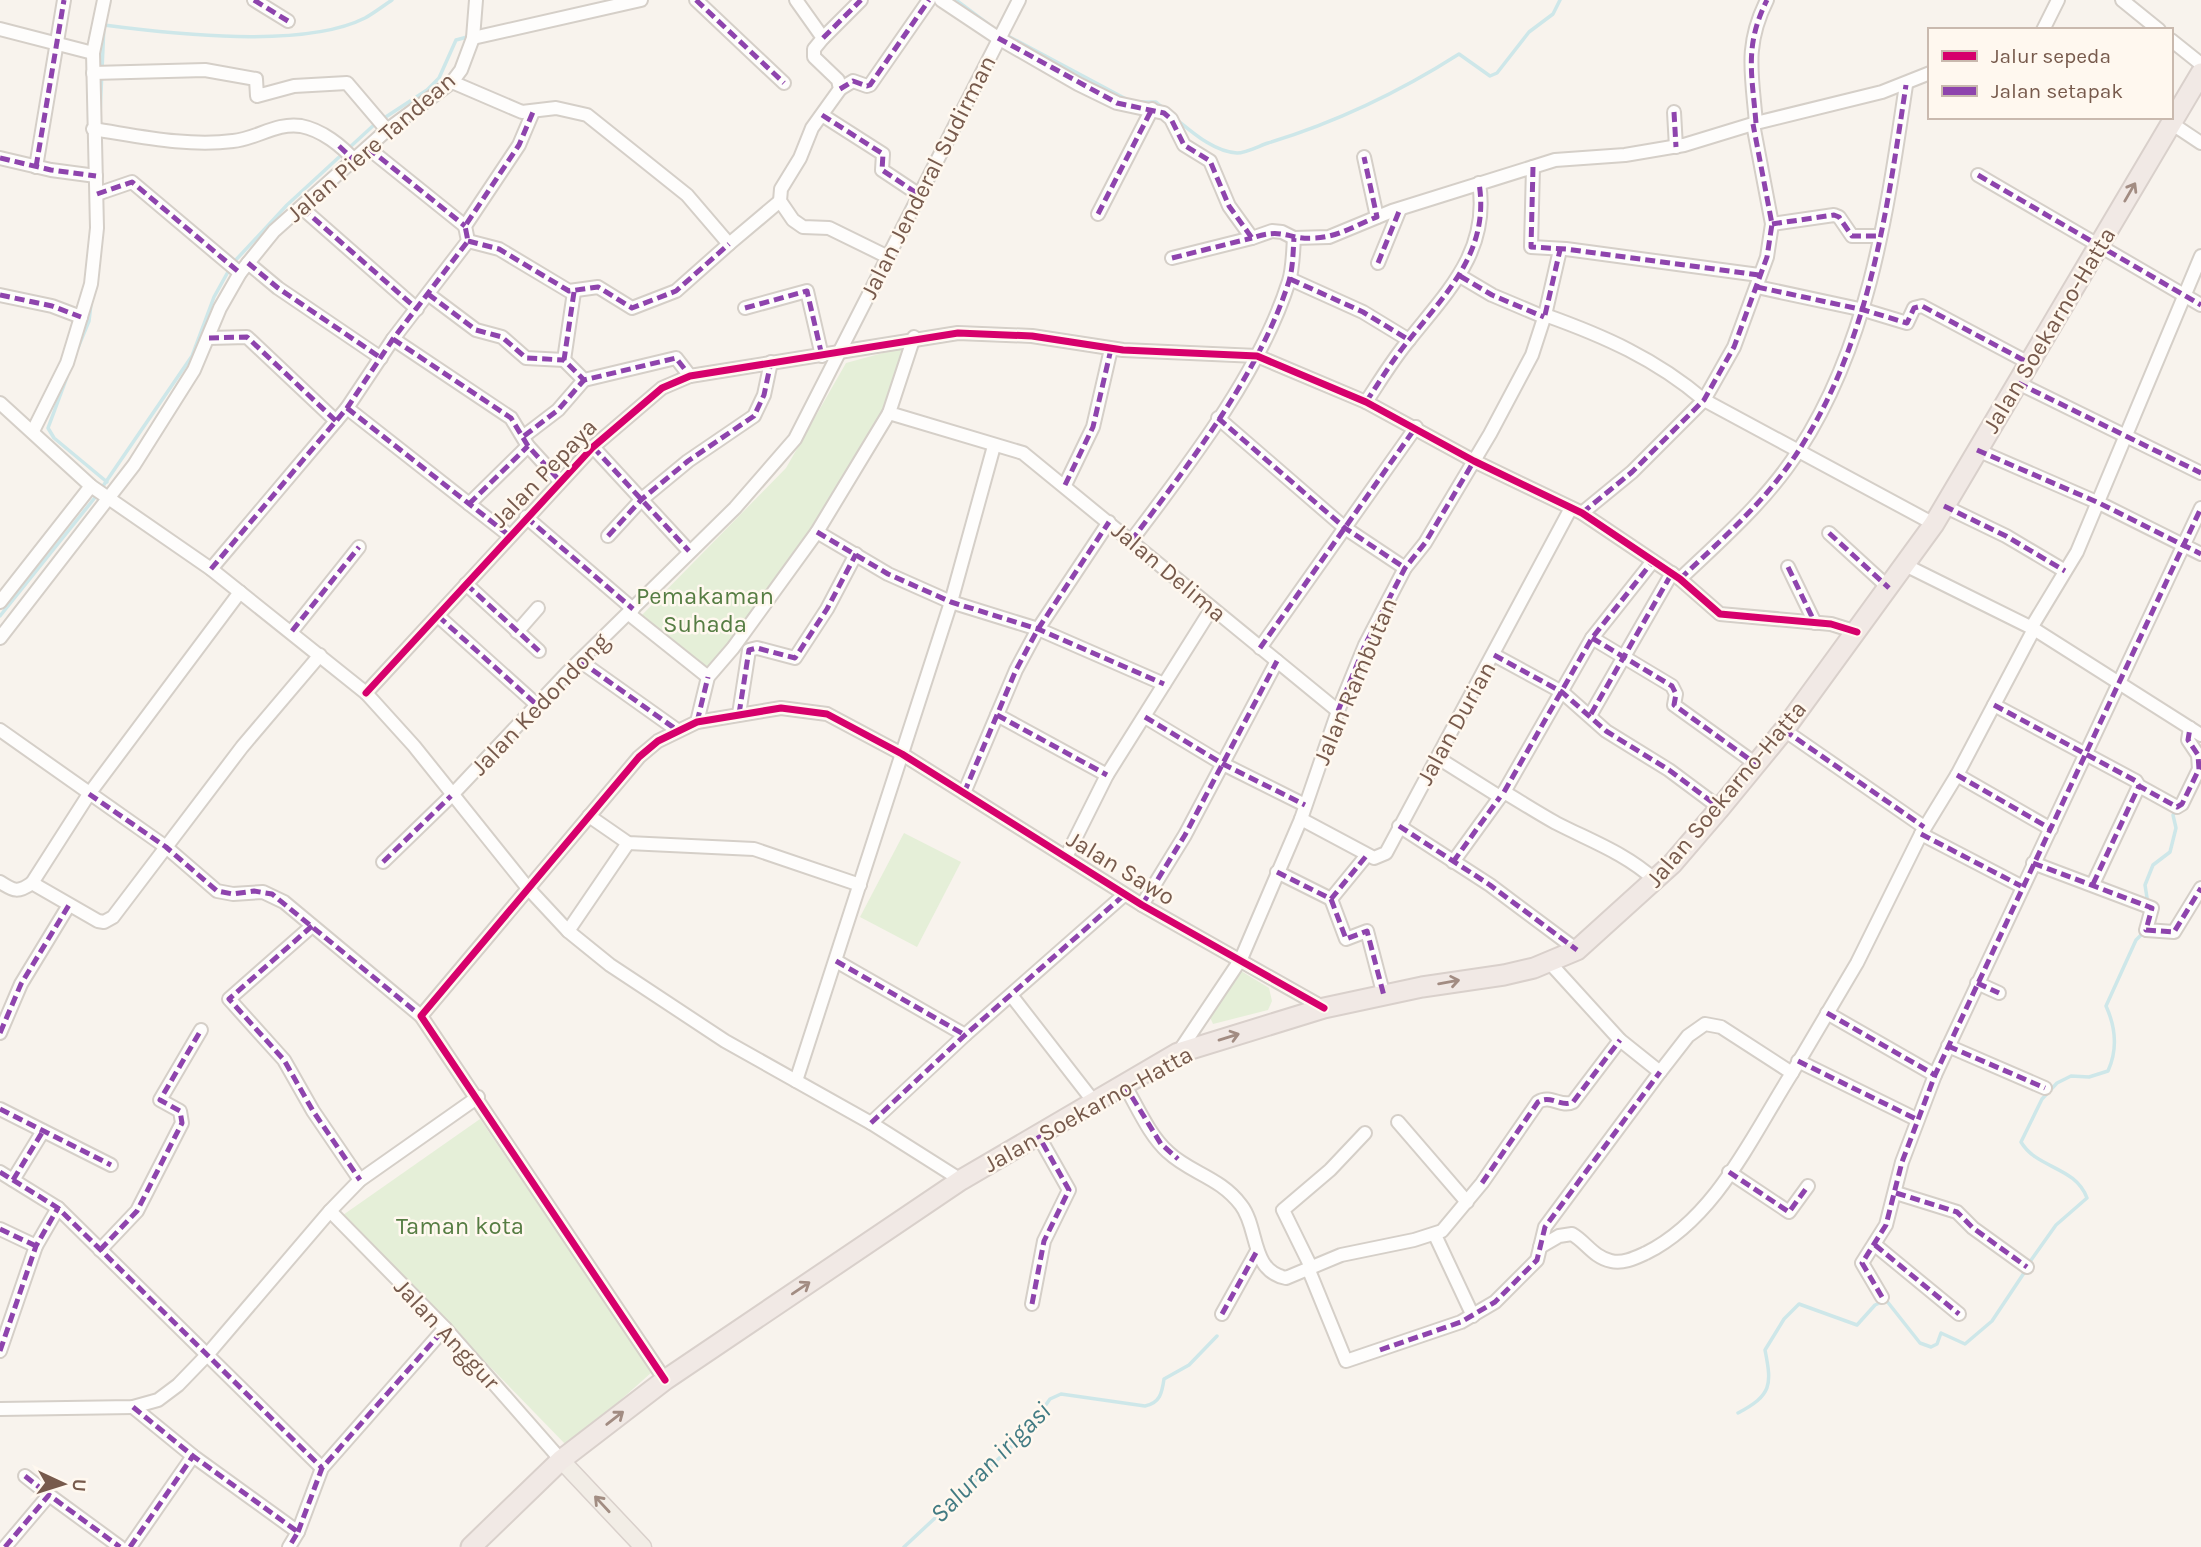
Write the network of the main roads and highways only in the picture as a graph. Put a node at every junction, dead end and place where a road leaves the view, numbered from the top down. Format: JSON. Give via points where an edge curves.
{"nodes":[{"id":1,"x":2201,"y":72,"type":"edge"},
{"id":2,"x":561,"y":1460,"type":"junction"},
{"id":3,"x":471,"y":1547,"type":"edge"},
{"id":4,"x":643,"y":1547,"type":"edge"}],
"edges":[{"from":2,"to":1,"type":"highway","name":"Jalan Soekarno-Hatta","one_way":true,"via":[[665,1380],[961,1180],[1178,1053],[1324,1008],[1504,975],[1577,950],[1655,880],[1720,808],[1889,588],[1934,524]]},
{"from":2,"to":3,"type":"highway","name":"Jalan Soekarno-Hatta"},
{"from":4,"to":2,"type":"main road","one_way":true}]}
